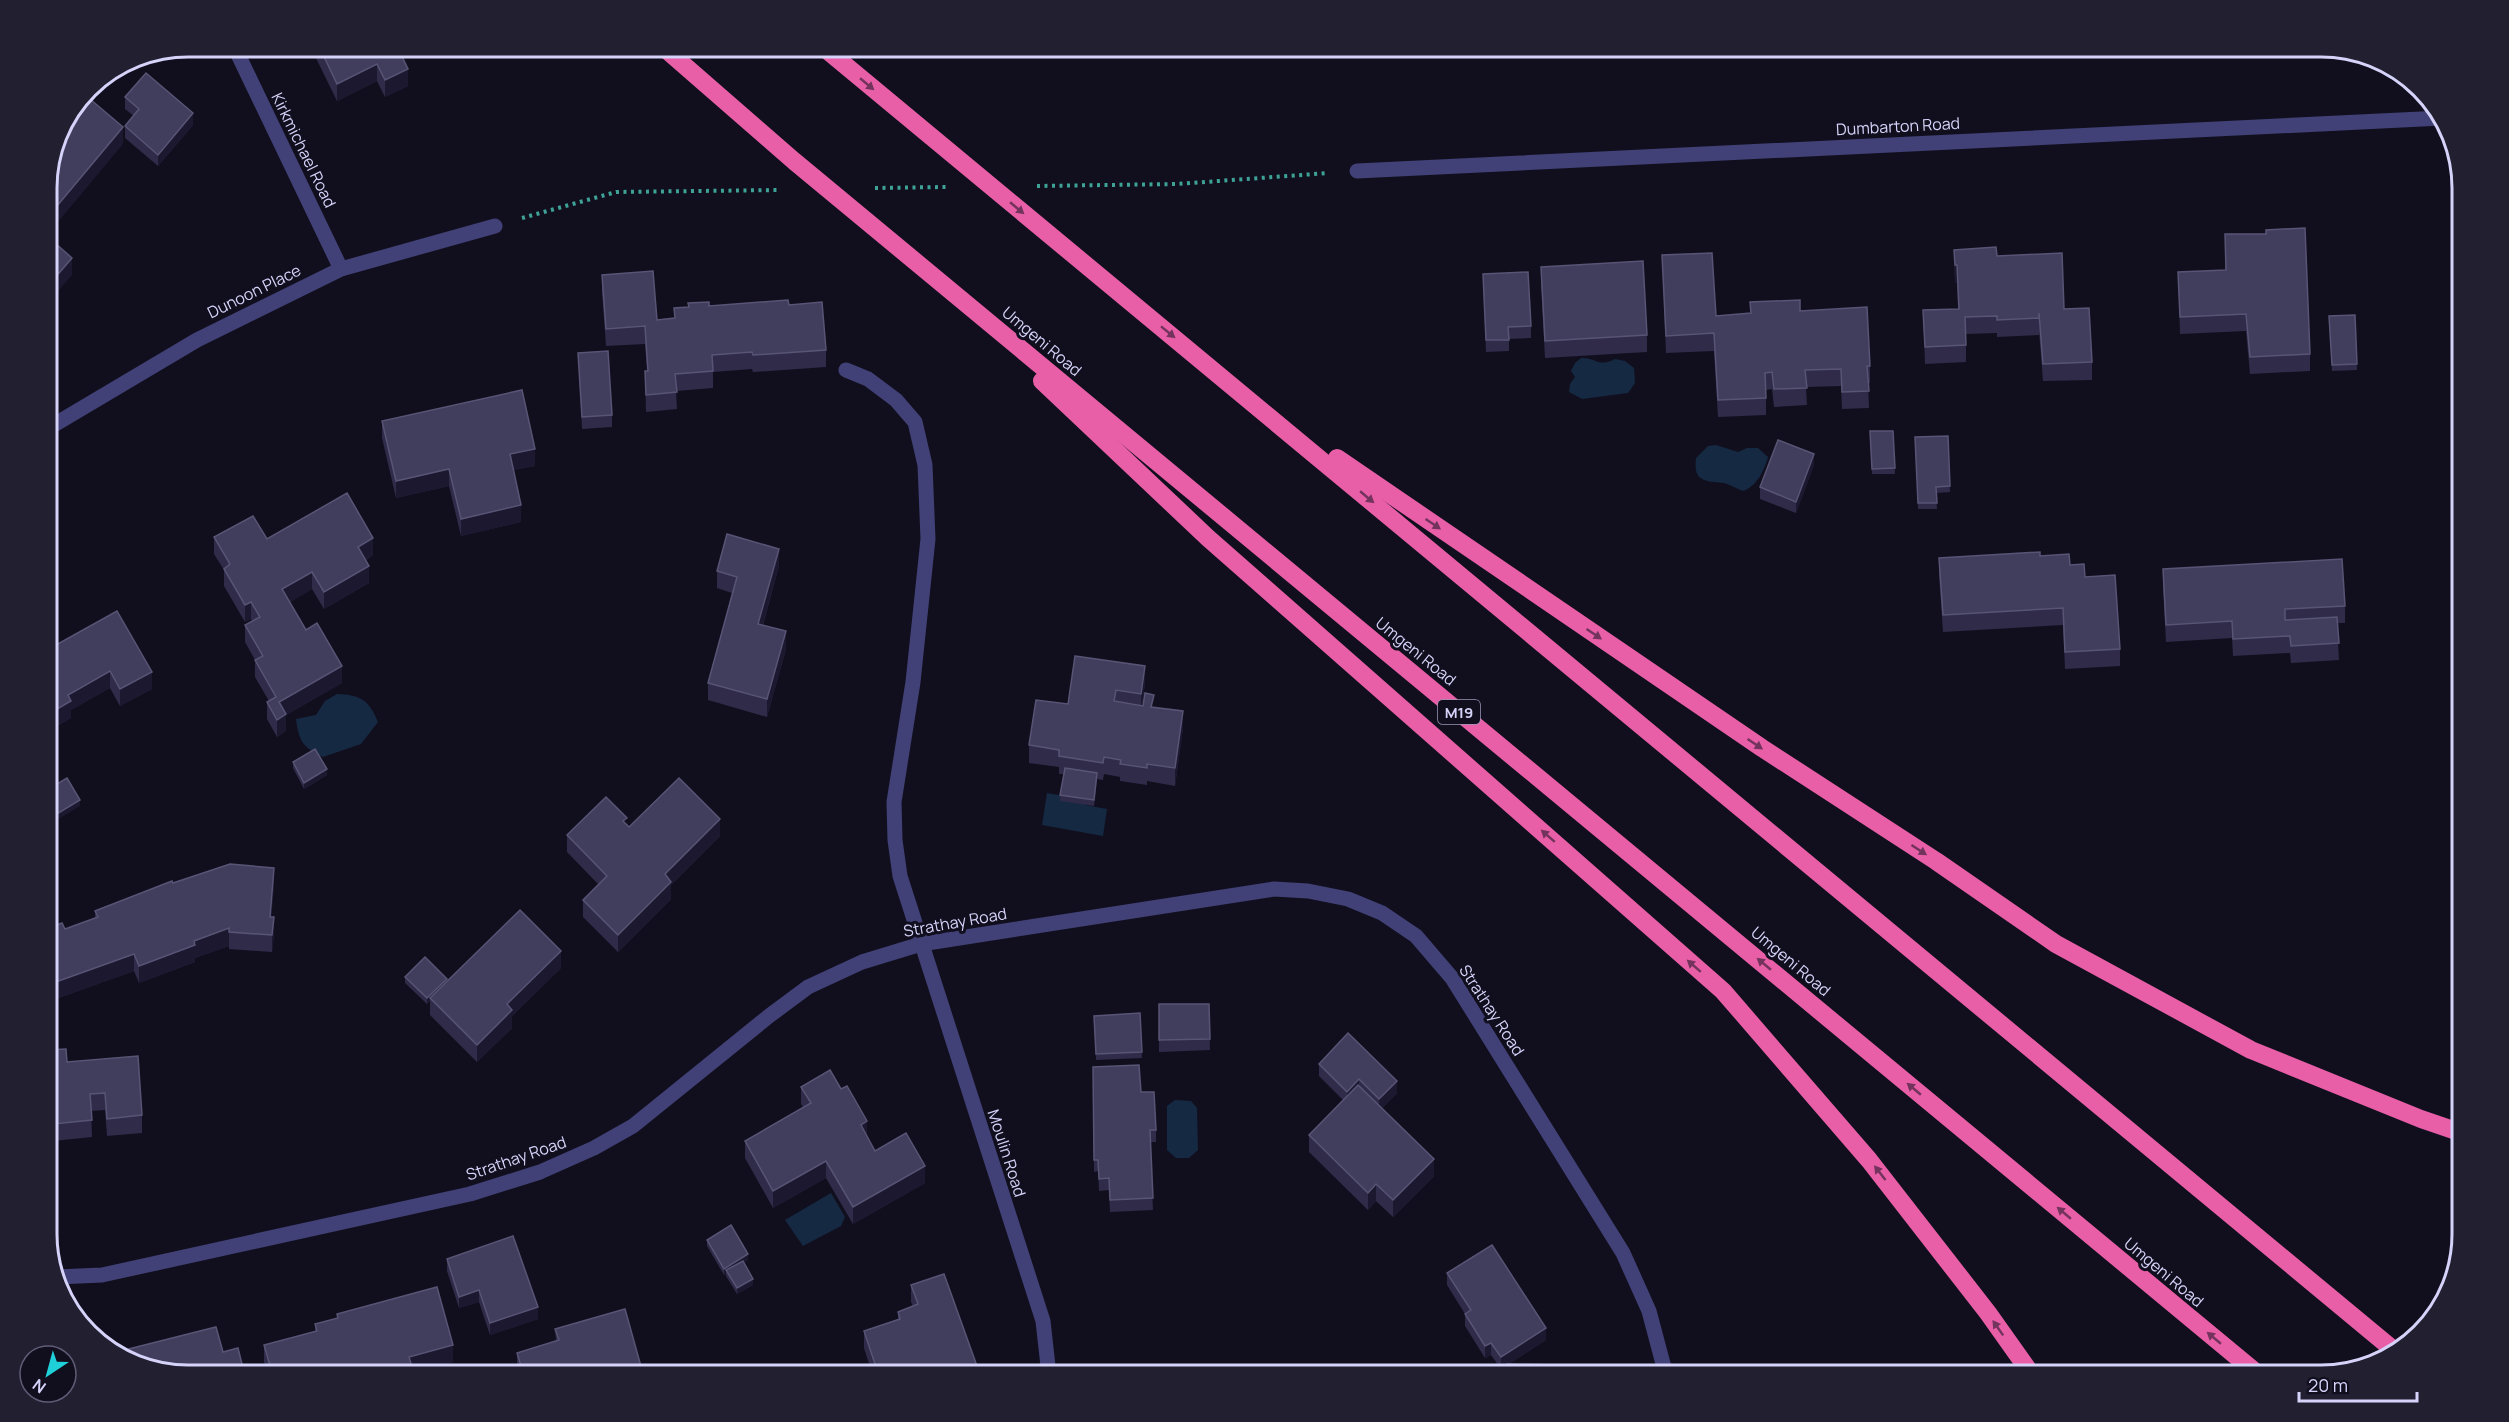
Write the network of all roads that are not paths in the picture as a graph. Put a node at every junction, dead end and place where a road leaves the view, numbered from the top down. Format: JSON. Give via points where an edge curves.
{"nodes":[{"id":1,"x":239,"y":57,"type":"edge"},
{"id":2,"x":675,"y":57,"type":"edge"},
{"id":3,"x":835,"y":57,"type":"edge"},
{"id":4,"x":2432,"y":118,"type":"edge"},
{"id":5,"x":1357,"y":171,"type":"road end"},
{"id":6,"x":495,"y":226,"type":"road end"},
{"id":7,"x":914,"y":260,"type":"junction"},
{"id":8,"x":341,"y":269,"type":"junction"},
{"id":9,"x":846,"y":370,"type":"dead end"},
{"id":10,"x":1246,"y":396,"type":"junction"},
{"id":11,"x":57,"y":423,"type":"edge"},
{"id":12,"x":921,"y":944,"type":"junction"},
{"id":13,"x":2452,"y":1130,"type":"edge"},
{"id":14,"x":64,"y":1277,"type":"edge"},
{"id":15,"x":2389,"y":1346,"type":"edge"},
{"id":16,"x":1048,"y":1365,"type":"edge"},
{"id":17,"x":1663,"y":1365,"type":"edge"},
{"id":18,"x":2024,"y":1365,"type":"edge"},
{"id":19,"x":2246,"y":1365,"type":"edge"}],
"edges":[{"from":1,"to":8,"type":"street","name":"Kirkmichael Road"},
{"from":2,"to":7,"type":"highway","name":"Umgeni Road","number":"M19"},
{"from":3,"to":10,"type":"highway","one_way":true},
{"from":4,"to":5,"type":"street","name":"Dumbarton Road"},
{"from":6,"to":8,"type":"street","name":"Dunoon Place"},
{"from":18,"to":7,"type":"highway","one_way":true,"via":[[1869,1160],[1723,991],[1208,538]]},
{"from":19,"to":7,"type":"highway","name":"Umgeni Road","number":"M19","one_way":true},
{"from":8,"to":11,"type":"street","name":"Dunoon Place","via":[[197,340]]},
{"from":9,"to":12,"type":"street","name":"Moulin Road","via":[[868,379],[896,400],[915,422],[925,465],[928,539],[913,682],[894,802],[900,876]]},
{"from":10,"to":13,"type":"highway","one_way":true,"via":[[2056,944],[2251,1050]]},
{"from":10,"to":15,"type":"highway","one_way":true},
{"from":12,"to":14,"type":"street","name":"Strathay Road","via":[[862,962],[808,987],[633,1126],[540,1172],[470,1194],[137,1268]]},
{"from":12,"to":16,"type":"street","name":"Moulin Road","via":[[1043,1321]]},
{"from":12,"to":17,"type":"street","name":"Strathay Road","via":[[1274,889],[1348,899],[1382,913],[1416,936],[1452,978],[1623,1253],[1649,1311]]}]}
